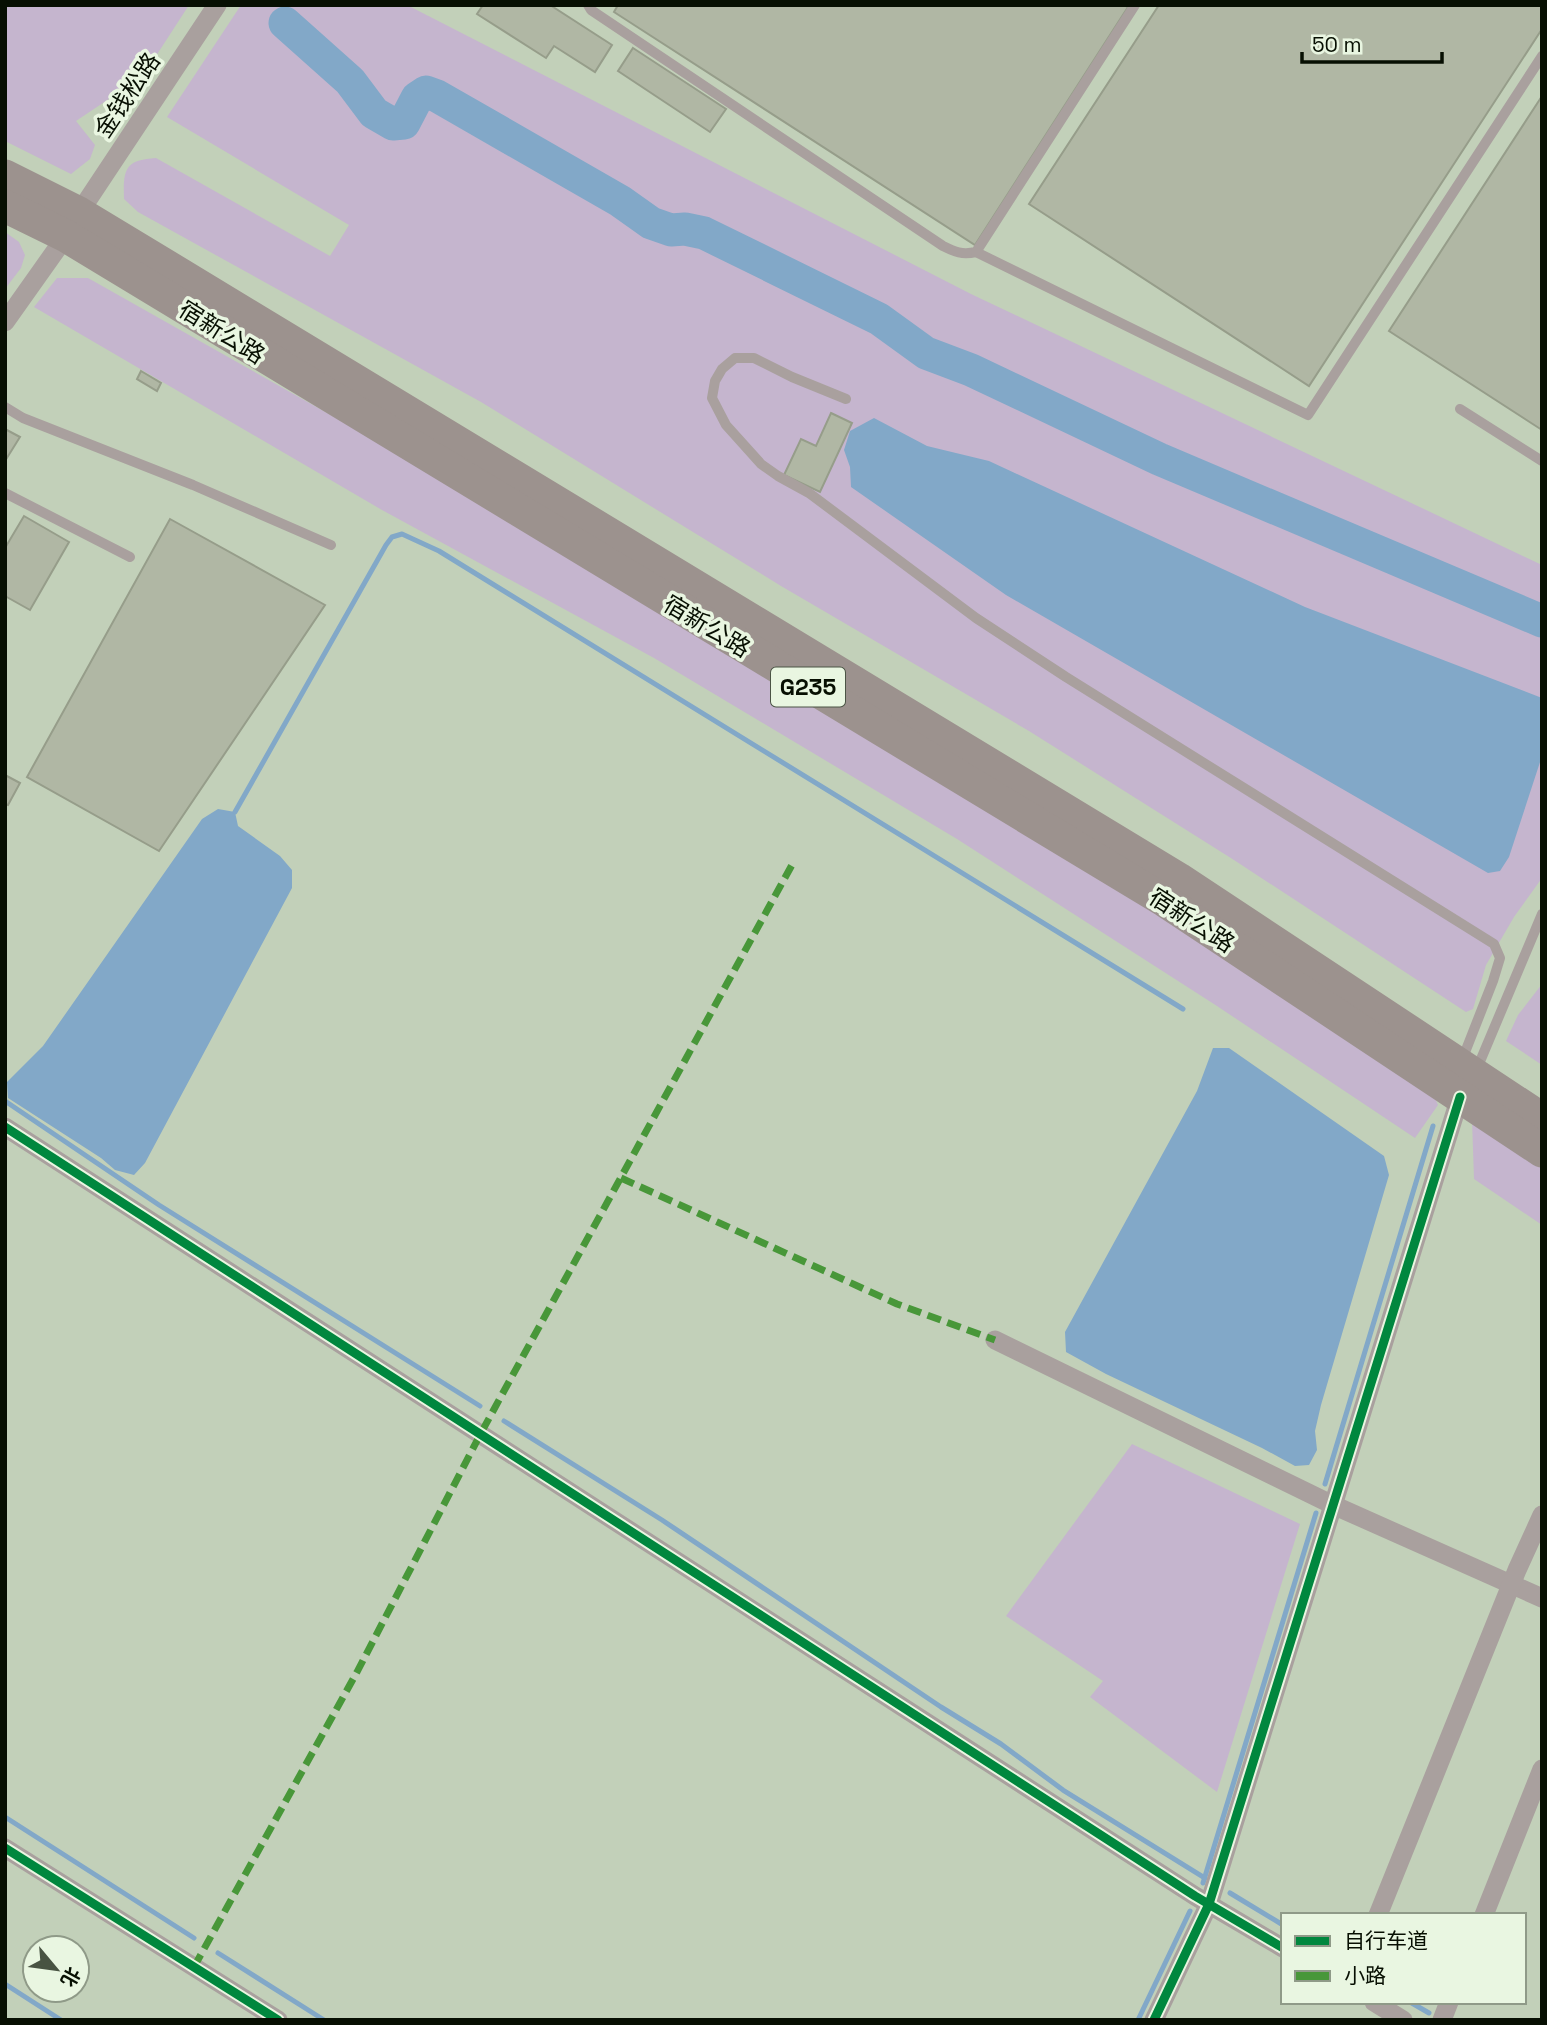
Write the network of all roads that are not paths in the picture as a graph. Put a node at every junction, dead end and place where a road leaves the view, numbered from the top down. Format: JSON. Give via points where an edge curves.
{"nodes":[{"id":1,"x":216,"y":5,"type":"edge"},
{"id":2,"x":588,"y":5,"type":"edge"},
{"id":3,"x":1135,"y":5,"type":"edge"},
{"id":4,"x":1542,"y":55,"type":"edge"},
{"id":5,"x":5,"y":176,"type":"edge"},
{"id":6,"x":5,"y":206,"type":"edge"},
{"id":7,"x":73,"y":224,"type":"junction"},
{"id":8,"x":976,"y":252,"type":"junction"},
{"id":9,"x":5,"y":322,"type":"edge"},
{"id":10,"x":846,"y":399,"type":"dead end"},
{"id":11,"x":5,"y":407,"type":"edge"},
{"id":12,"x":1460,"y":409,"type":"dead end"},
{"id":13,"x":1542,"y":461,"type":"edge"},
{"id":14,"x":5,"y":493,"type":"edge"},
{"id":15,"x":331,"y":545,"type":"dead end"},
{"id":16,"x":130,"y":557,"type":"dead end"},
{"id":17,"x":1542,"y":914,"type":"edge"},
{"id":18,"x":1465,"y":1079,"type":"junction"},
{"id":19,"x":1542,"y":1119,"type":"edge"},
{"id":20,"x":5,"y":1127,"type":"edge"},
{"id":21,"x":1542,"y":1151,"type":"edge"},
{"id":22,"x":995,"y":1340,"type":"dead end"},
{"id":23,"x":1333,"y":1505,"type":"junction"},
{"id":24,"x":1542,"y":1515,"type":"edge"},
{"id":25,"x":1511,"y":1584,"type":"junction"},
{"id":26,"x":1542,"y":1598,"type":"edge"},
{"id":27,"x":1542,"y":1769,"type":"edge"},
{"id":28,"x":5,"y":1848,"type":"edge"},
{"id":29,"x":1209,"y":1905,"type":"junction"},
{"id":30,"x":1379,"y":1913,"type":"edge"},
{"id":31,"x":1485,"y":1913,"type":"edge"},
{"id":32,"x":1281,"y":1947,"type":"edge"},
{"id":33,"x":1377,"y":2004,"type":"edge"},
{"id":34,"x":278,"y":2020,"type":"edge"},
{"id":35,"x":1154,"y":2020,"type":"edge"},
{"id":36,"x":1403,"y":2020,"type":"edge"}],
"edges":[{"from":1,"to":7,"type":"street","name":"金钱松路"},
{"from":2,"to":8,"type":"lane","via":[[943,246],[956,253]]},
{"from":3,"to":8,"type":"lane"},
{"from":4,"to":8,"type":"lane","via":[[1308,415]]},
{"from":5,"to":7,"type":"highway","name":"宿新公路","number":"G235"},
{"from":6,"to":7,"type":"highway","name":"宿新公路","number":"G235"},
{"from":7,"to":9,"type":"street","name":"金钱松路"},
{"from":7,"to":18,"type":"highway","name":"宿新公路","number":"G235","via":[[1179,879]]},
{"from":10,"to":18,"type":"lane","via":[[754,358],[736,358],[722,369],[712,398],[726,425],[761,464],[810,493],[976,618],[1494,944],[1500,958]]},
{"from":11,"to":15,"type":"lane"},
{"from":12,"to":13,"type":"lane"},
{"from":14,"to":16,"type":"lane"},
{"from":17,"to":18,"type":"lane"},
{"from":18,"to":19,"type":"highway","name":"宿新公路","number":"G235"},
{"from":18,"to":21,"type":"highway","name":"宿新公路","number":"G235"},
{"from":18,"to":23,"type":"street"},
{"from":20,"to":29,"type":"street"},
{"from":22,"to":23,"type":"street"},
{"from":23,"to":25,"type":"street"},
{"from":23,"to":29,"type":"street"},
{"from":24,"to":25,"type":"street"},
{"from":25,"to":26,"type":"street"},
{"from":25,"to":30,"type":"street"},
{"from":27,"to":31,"type":"street"},
{"from":28,"to":34,"type":"street"},
{"from":29,"to":32,"type":"street"},
{"from":29,"to":35,"type":"street"},
{"from":33,"to":36,"type":"street"}]}
